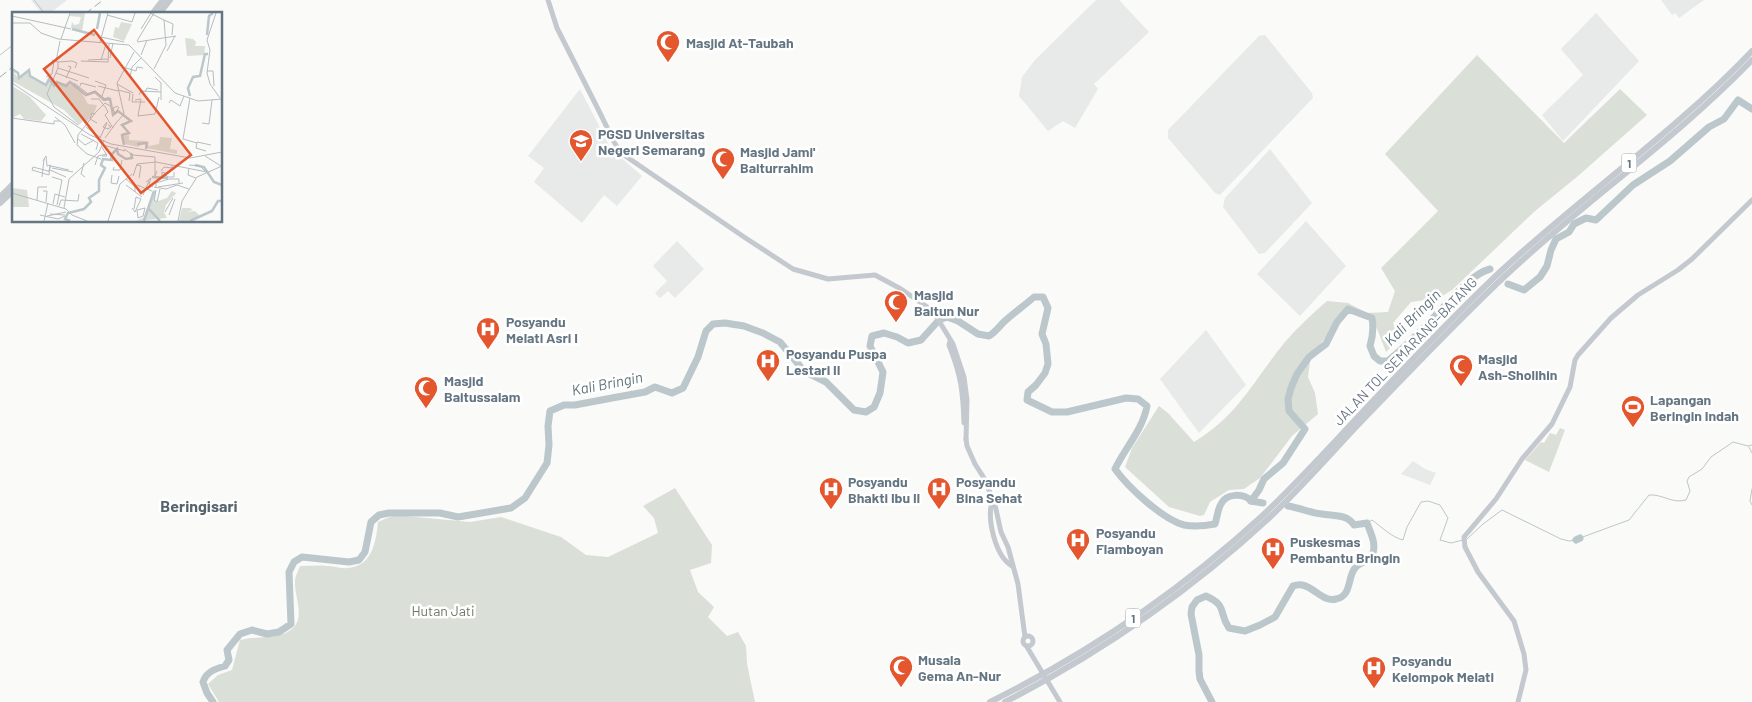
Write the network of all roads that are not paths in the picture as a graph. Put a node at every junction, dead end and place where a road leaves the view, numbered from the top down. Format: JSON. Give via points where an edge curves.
{"nodes":[{"id":1,"x":163,"y":0,"type":"edge"},
{"id":2,"x":170,"y":0,"type":"edge"},
{"id":3,"x":548,"y":0,"type":"edge"},
{"id":4,"x":154,"y":12,"type":"edge"},
{"id":5,"x":161,"y":12,"type":"edge"},
{"id":6,"x":1752,"y":51,"type":"edge"},
{"id":7,"x":1752,"y":60,"type":"edge"},
{"id":8,"x":12,"y":185,"type":"edge"},
{"id":9,"x":12,"y":192,"type":"edge"},
{"id":10,"x":0,"y":197,"type":"edge"},
{"id":11,"x":1752,"y":200,"type":"edge"},
{"id":12,"x":0,"y":203,"type":"edge"},
{"id":13,"x":1504,"y":272,"type":"junction"},
{"id":14,"x":992,"y":502,"type":"junction"},
{"id":15,"x":1279,"y":503,"type":"junction"},
{"id":16,"x":1012,"y":566,"type":"junction"},
{"id":17,"x":1059,"y":701,"type":"edge"},
{"id":18,"x":990,"y":702,"type":"edge"},
{"id":19,"x":1005,"y":702,"type":"edge"},
{"id":20,"x":1518,"y":702,"type":"edge"}],
"edges":[{"from":1,"to":4,"type":"highway"},
{"from":2,"to":5,"type":"highway"},
{"from":3,"to":14,"type":"street","via":[[557,28],[621,152],[793,269],[828,279],[875,275],[901,288],[933,311],[953,344],[962,371],[968,409],[966,440]]},
{"from":6,"to":13,"type":"highway","name":"JALAN TOL SEMARANG–BATANG","number":"1","via":[[1704,99]]},
{"from":7,"to":13,"type":"highway","name":"JALAN TOL SEMARANG–BATANG","number":"1","via":[[1687,122]]},
{"from":8,"to":10,"type":"highway"},
{"from":9,"to":12,"type":"highway"},
{"from":11,"to":20,"type":"street","via":[[1692,259],[1638,295],[1611,318],[1578,355],[1570,387],[1552,424],[1464,537],[1464,544],[1478,572],[1514,621],[1526,670]]},
{"from":13,"to":15,"type":"highway","name":"JALAN TOL SEMARANG–BATANG","number":"1","via":[[1454,317]]},
{"from":14,"to":16,"type":"street"},
{"from":14,"to":16,"type":"street","via":[[994,540]]},
{"from":15,"to":18,"type":"highway","name":"JALAN TOL SEMARANG–BATANG","number":"1","via":[[1193,575],[1113,632]]},
{"from":15,"to":19,"type":"highway","name":"JALAN TOL SEMARANG–BATANG","number":"1","via":[[1270,517],[1160,608],[1070,666]]},
{"from":16,"to":17,"type":"street","via":[[1018,584],[1025,637],[1033,641],[1027,646]]}]}
